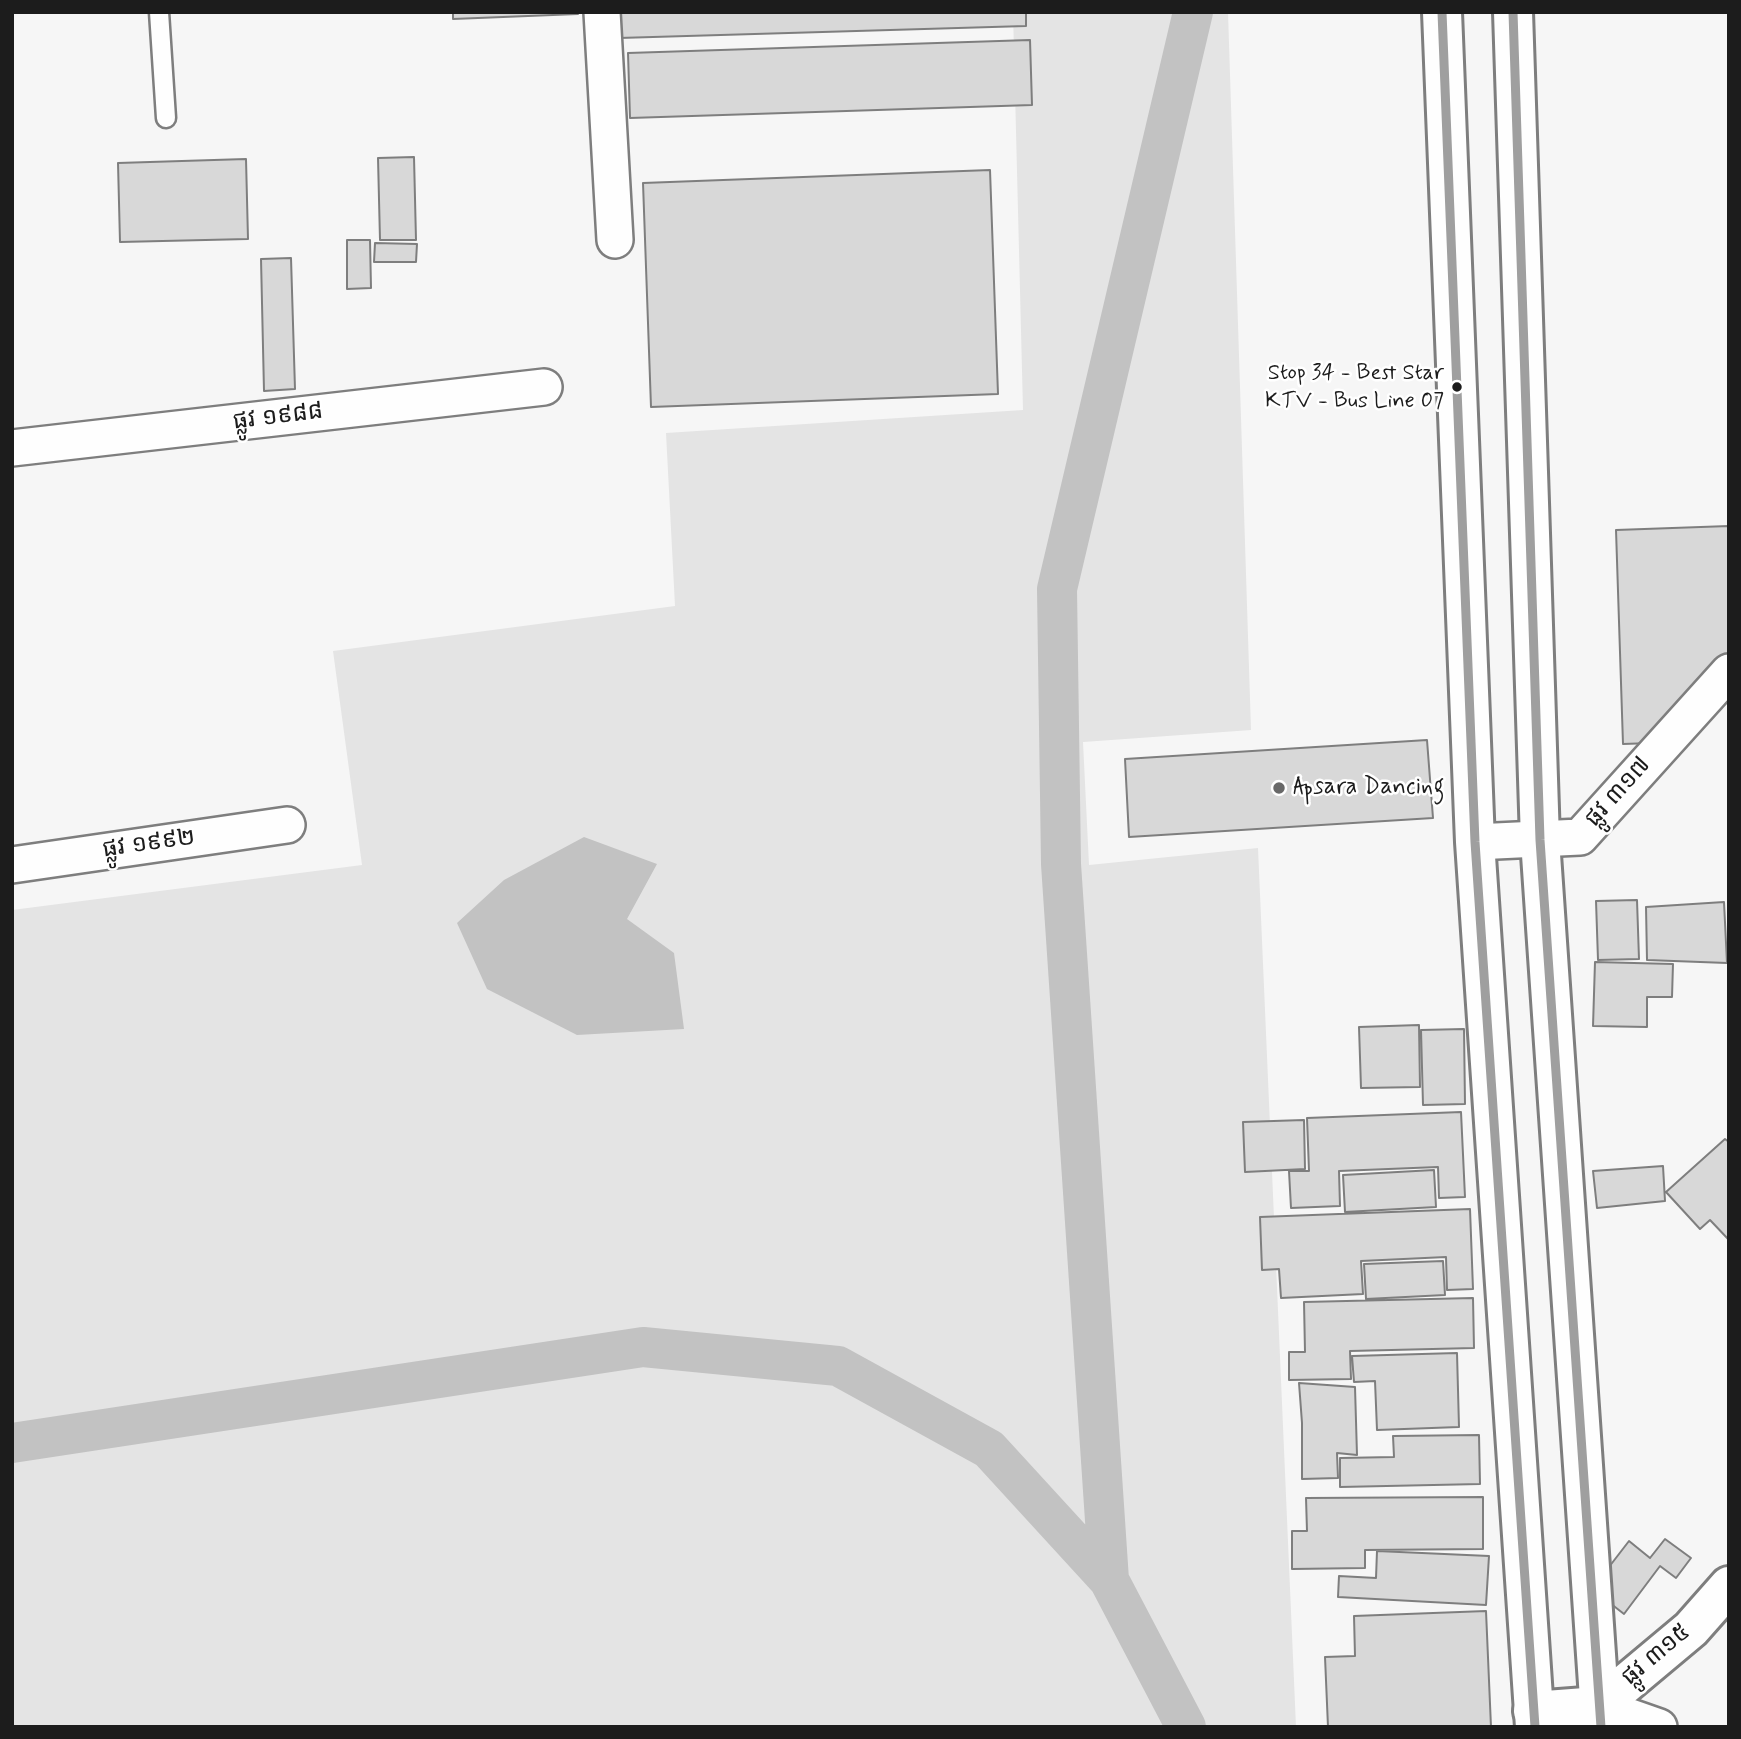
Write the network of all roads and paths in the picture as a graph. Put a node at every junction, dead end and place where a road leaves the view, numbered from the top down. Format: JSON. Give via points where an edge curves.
{"nodes":[{"id":1,"x":159,"y":12,"type":"edge"},
{"id":2,"x":602,"y":12,"type":"edge"},
{"id":3,"x":1442,"y":12,"type":"edge"},
{"id":4,"x":1513,"y":12,"type":"edge"},
{"id":5,"x":166,"y":118,"type":"dead end"},
{"id":6,"x":615,"y":240,"type":"dead end"},
{"id":7,"x":544,"y":387,"type":"dead end"},
{"id":8,"x":12,"y":448,"type":"edge"},
{"id":9,"x":1729,"y":672,"type":"edge"},
{"id":10,"x":286,"y":825,"type":"dead end"},
{"id":11,"x":1540,"y":840,"type":"junction"},
{"id":12,"x":1475,"y":842,"type":"junction"},
{"id":13,"x":12,"y":865,"type":"edge"},
{"id":14,"x":1729,"y":1586,"type":"edge"},
{"id":15,"x":1600,"y":1716,"type":"edge"},
{"id":16,"x":1534,"y":1719,"type":"edge"},
{"id":17,"x":1659,"y":1727,"type":"edge"}],
"edges":[{"from":1,"to":5,"type":"lane"},
{"from":2,"to":6,"type":"street"},
{"from":3,"to":12,"type":"main road"},
{"from":4,"to":11,"type":"main road"},
{"from":7,"to":8,"type":"street","name":"ផ្លូវ ១៩៨៨"},
{"from":9,"to":11,"type":"street","name":"ផ្លូវ ៣១៧","via":[[1580,836]]},
{"from":10,"to":13,"type":"street","name":"ផ្លូវ ១៩៩២"},
{"from":11,"to":12,"type":"street","name":"ផ្លូវ ៣១៧"},
{"from":11,"to":15,"type":"main road"},
{"from":12,"to":16,"type":"main road"},
{"from":14,"to":15,"type":"main road","name":"ផ្លូវ ៣១៥"},
{"from":15,"to":16,"type":"main road","name":"ផ្លូវ ៣១៥"},
{"from":15,"to":17,"type":"street"}]}
